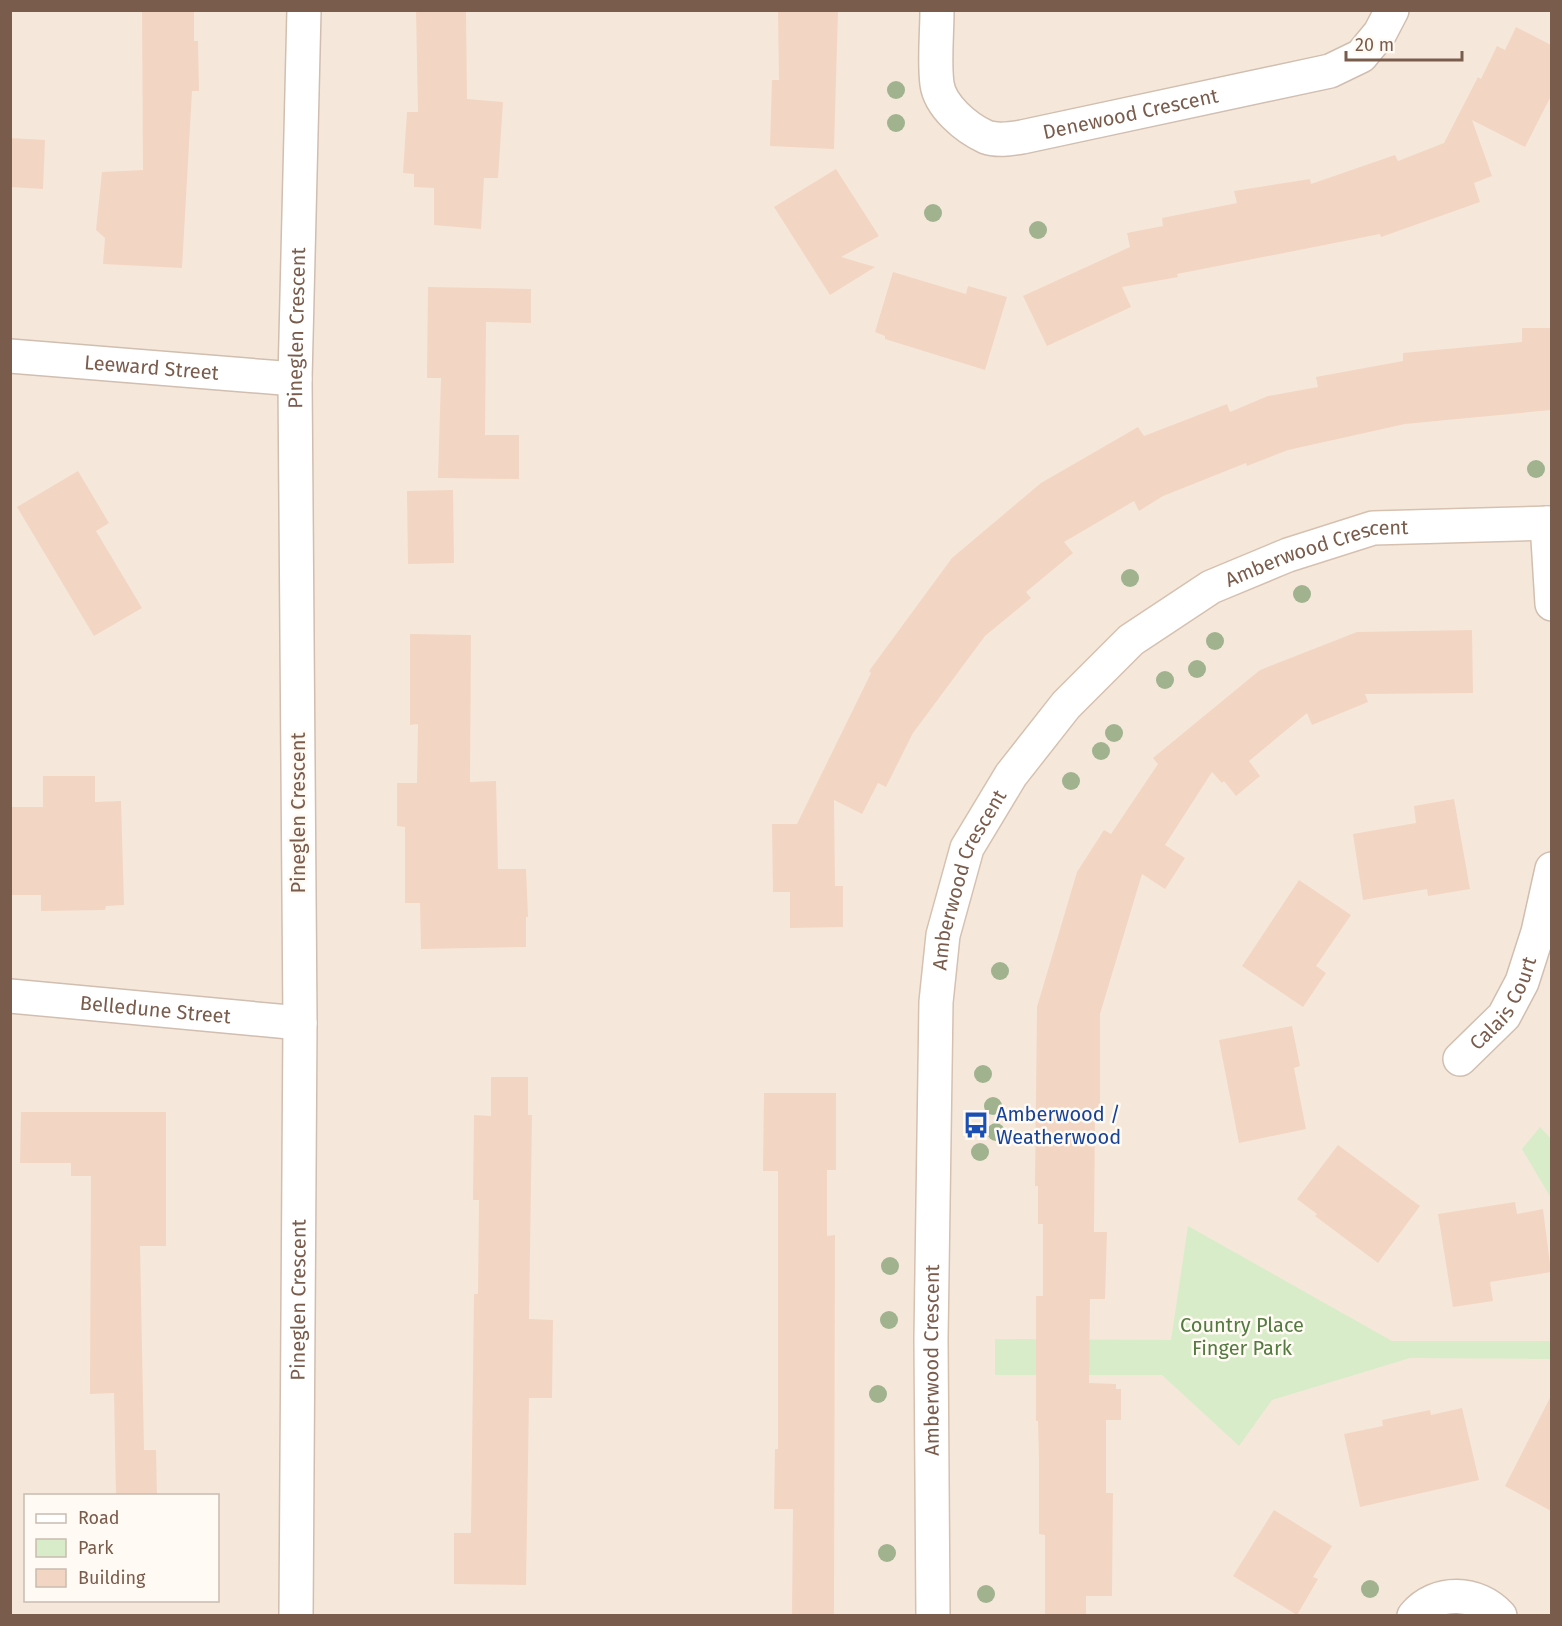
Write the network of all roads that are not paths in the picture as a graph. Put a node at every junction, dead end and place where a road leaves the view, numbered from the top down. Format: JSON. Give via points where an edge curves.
{"nodes":[{"id":1,"x":304,"y":10,"type":"edge"},
{"id":2,"x":937,"y":10,"type":"edge"},
{"id":3,"x":1392,"y":10,"type":"edge"},
{"id":4,"x":10,"y":356,"type":"edge"},
{"id":5,"x":295,"y":379,"type":"junction"},
{"id":6,"x":1549,"y":523,"type":"edge"},
{"id":7,"x":1551,"y":604,"type":"edge"},
{"id":8,"x":1551,"y":869,"type":"edge"},
{"id":9,"x":10,"y":996,"type":"edge"},
{"id":10,"x":300,"y":1023,"type":"junction"},
{"id":11,"x":1460,"y":1059,"type":"dead end"},
{"id":12,"x":296,"y":1616,"type":"edge"},
{"id":13,"x":933,"y":1616,"type":"edge"},
{"id":14,"x":1414,"y":1616,"type":"edge"},
{"id":15,"x":1500,"y":1616,"type":"edge"}],
"edges":[{"from":1,"to":5,"type":"street","name":"Pineglen Crescent"},
{"from":2,"to":3,"type":"street","name":"Denewood Crescent","via":[[937,86],[945,104],[970,127],[1000,140],[1330,71],[1361,56]]},
{"from":4,"to":5,"type":"street","name":"Leeward Street"},
{"from":5,"to":10,"type":"street","name":"Pineglen Crescent"},
{"from":6,"to":7,"type":"street"},
{"from":6,"to":13,"type":"street","name":"Amberwood Crescent","via":[[1373,528],[1288,555],[1210,588],[1131,640],[1066,705],[1011,775],[967,848],[943,935],[936,1002],[931,1339]]},
{"from":8,"to":11,"type":"street","name":"Calais Court","via":[[1538,932],[1522,982],[1504,1016]]},
{"from":9,"to":10,"type":"street","name":"Belledune Street"},
{"from":10,"to":12,"type":"street","name":"Pineglen Crescent"},
{"from":14,"to":15,"type":"street","via":[[1437,1599],[1456,1596],[1476,1599]]}]}
